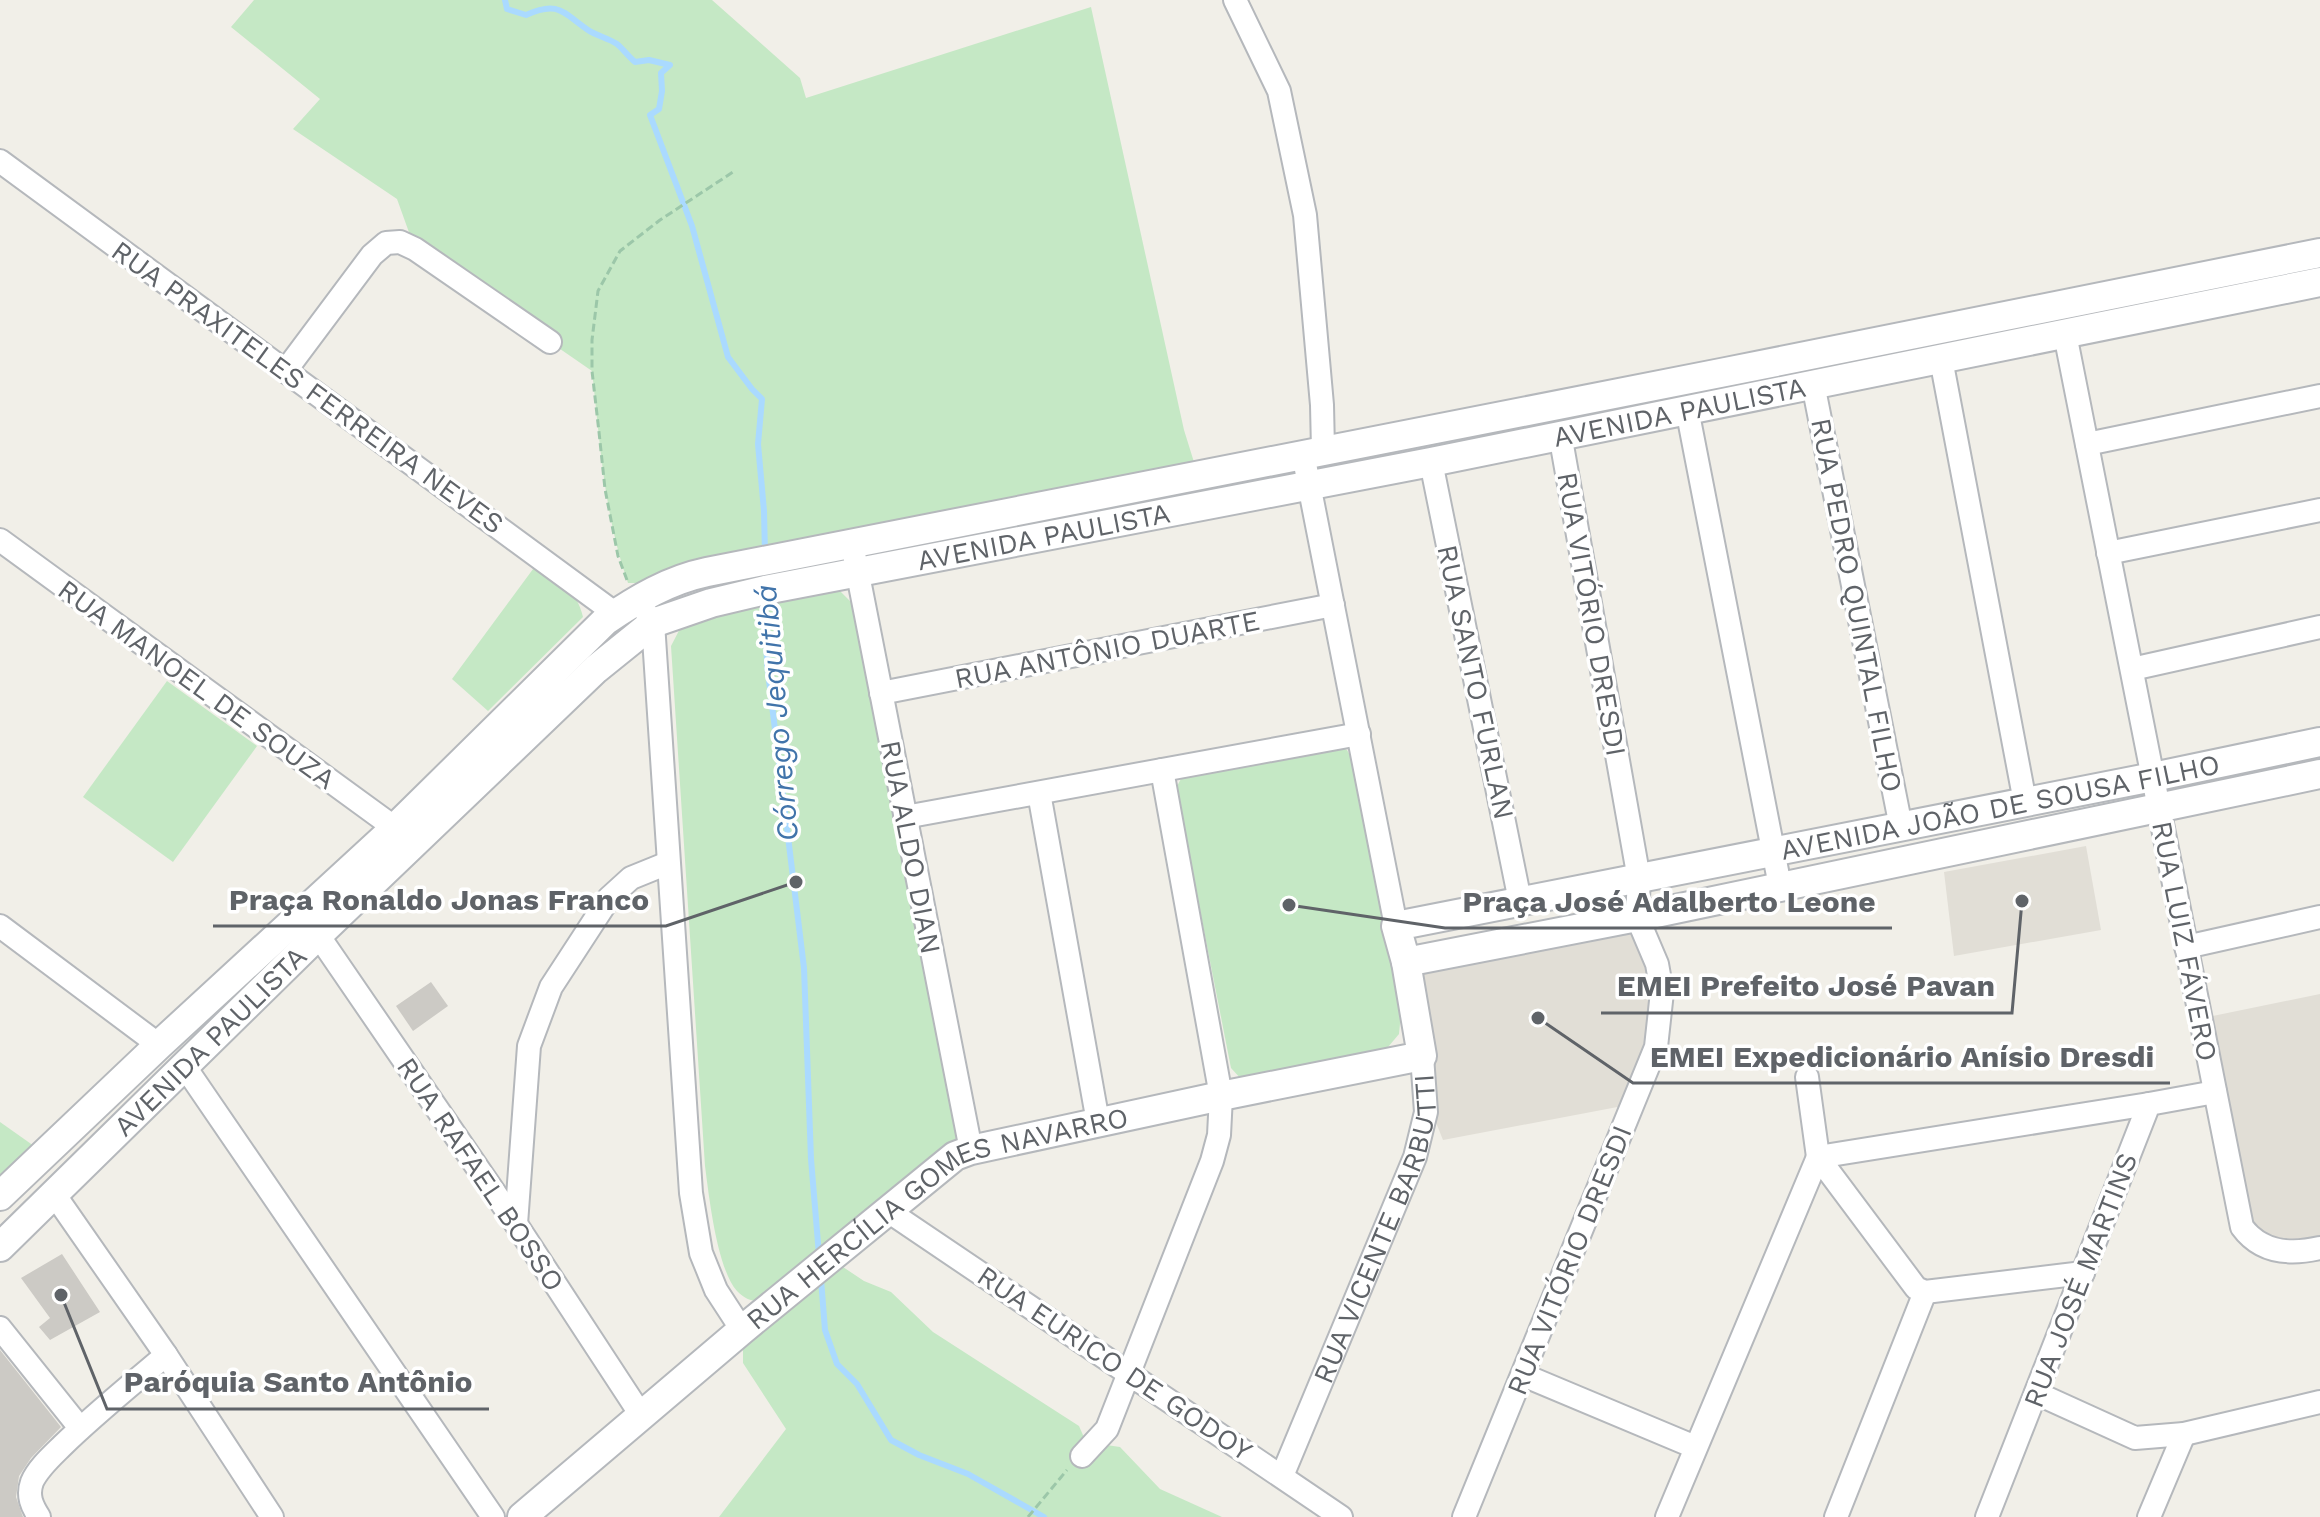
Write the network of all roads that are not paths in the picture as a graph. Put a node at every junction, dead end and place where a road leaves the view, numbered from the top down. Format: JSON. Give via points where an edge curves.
{"nodes":[{"id":1,"x":1235,"y":0,"type":"edge"},
{"id":2,"x":0,"y":161,"type":"edge"},
{"id":3,"x":2320,"y":253,"type":"edge"},
{"id":4,"x":2320,"y":282,"type":"edge"},
{"id":5,"x":2065,"y":334,"type":"junction"},
{"id":6,"x":550,"y":342,"type":"dead end"},
{"id":7,"x":1941,"y":359,"type":"junction"},
{"id":8,"x":286,"y":370,"type":"junction"},
{"id":9,"x":1813,"y":384,"type":"junction"},
{"id":10,"x":2320,"y":396,"type":"edge"},
{"id":11,"x":1687,"y":409,"type":"junction"},
{"id":12,"x":1560,"y":434,"type":"junction"},
{"id":13,"x":2087,"y":444,"type":"junction"},
{"id":14,"x":1313,"y":452,"type":"junction"},
{"id":15,"x":1431,"y":462,"type":"junction"},
{"id":16,"x":1309,"y":484,"type":"junction"},
{"id":17,"x":2320,"y":510,"type":"edge"},
{"id":18,"x":0,"y":540,"type":"edge"},
{"id":19,"x":852,"y":544,"type":"junction"},
{"id":20,"x":2108,"y":553,"type":"junction"},
{"id":21,"x":858,"y":573,"type":"junction"},
{"id":22,"x":1333,"y":605,"type":"junction"},
{"id":23,"x":636,"y":612,"type":"junction"},
{"id":24,"x":2320,"y":627,"type":"edge"},
{"id":25,"x":2132,"y":669,"type":"junction"},
{"id":26,"x":881,"y":693,"type":"junction"},
{"id":27,"x":1359,"y":734,"type":"junction"},
{"id":28,"x":2320,"y":742,"type":"edge"},
{"id":29,"x":1162,"y":770,"type":"junction"},
{"id":30,"x":2320,"y":774,"type":"edge"},
{"id":31,"x":2153,"y":777,"type":"junction"},
{"id":32,"x":1039,"y":793,"type":"junction"},
{"id":33,"x":2025,"y":802,"type":"junction"},
{"id":34,"x":2159,"y":809,"type":"junction"},
{"id":35,"x":905,"y":817,"type":"junction"},
{"id":36,"x":1901,"y":827,"type":"junction"},
{"id":37,"x":395,"y":828,"type":"junction"},
{"id":38,"x":1774,"y":852,"type":"junction"},
{"id":39,"x":668,"y":863,"type":"junction"},
{"id":40,"x":1639,"y":879,"type":"junction"},
{"id":41,"x":1780,"y":886,"type":"junction"},
{"id":42,"x":1520,"y":901,"type":"junction"},
{"id":43,"x":1637,"y":917,"type":"junction"},
{"id":44,"x":2320,"y":917,"type":"edge"},
{"id":45,"x":0,"y":926,"type":"edge"},
{"id":46,"x":1396,"y":926,"type":"junction"},
{"id":47,"x":318,"y":935,"type":"junction"},
{"id":48,"x":2186,"y":947,"type":"junction"},
{"id":49,"x":1406,"y":962,"type":"junction"},
{"id":50,"x":159,"y":1045,"type":"junction"},
{"id":51,"x":1422,"y":1056,"type":"junction"},
{"id":52,"x":185,"y":1067,"type":"junction"},
{"id":53,"x":1807,"y":1077,"type":"dead end"},
{"id":54,"x":2215,"y":1092,"type":"junction"},
{"id":55,"x":1221,"y":1096,"type":"junction"},
{"id":56,"x":2149,"y":1104,"type":"junction"},
{"id":57,"x":1098,"y":1122,"type":"junction"},
{"id":58,"x":971,"y":1150,"type":"junction"},
{"id":59,"x":1818,"y":1157,"type":"junction"},
{"id":60,"x":54,"y":1194,"type":"junction"},
{"id":61,"x":0,"y":1196,"type":"edge"},
{"id":62,"x":888,"y":1211,"type":"junction"},
{"id":63,"x":516,"y":1224,"type":"junction"},
{"id":64,"x":0,"y":1247,"type":"edge"},
{"id":65,"x":2320,"y":1248,"type":"edge"},
{"id":66,"x":2083,"y":1273,"type":"junction"},
{"id":67,"x":1925,"y":1292,"type":"junction"},
{"id":68,"x":0,"y":1328,"type":"edge"},
{"id":69,"x":742,"y":1330,"type":"junction"},
{"id":70,"x":166,"y":1355,"type":"junction"},
{"id":71,"x":1129,"y":1372,"type":"junction"},
{"id":72,"x":1523,"y":1375,"type":"junction"},
{"id":73,"x":2036,"y":1393,"type":"junction"},
{"id":74,"x":2320,"y":1402,"type":"edge"},
{"id":75,"x":641,"y":1415,"type":"junction"},
{"id":76,"x":80,"y":1428,"type":"junction"},
{"id":77,"x":2184,"y":1434,"type":"junction"},
{"id":78,"x":1695,"y":1447,"type":"junction"},
{"id":79,"x":1082,"y":1456,"type":"road end"},
{"id":80,"x":1282,"y":1476,"type":"junction"},
{"id":81,"x":39,"y":1517,"type":"edge"},
{"id":82,"x":272,"y":1517,"type":"edge"},
{"id":83,"x":493,"y":1517,"type":"edge"},
{"id":84,"x":522,"y":1517,"type":"edge"},
{"id":85,"x":1341,"y":1517,"type":"edge"},
{"id":86,"x":1464,"y":1517,"type":"edge"},
{"id":87,"x":1667,"y":1517,"type":"edge"},
{"id":88,"x":1836,"y":1517,"type":"edge"},
{"id":89,"x":1987,"y":1517,"type":"edge"},
{"id":90,"x":2149,"y":1517,"type":"edge"}],
"edges":[{"from":1,"to":14,"type":"street","name":"RUA VICENTE BARBUTTI","via":[[1279,91],[1305,215],[1322,405]]},
{"from":2,"to":8,"type":"street","name":"RUA PRAXITELES FERREIRA NEVES"},
{"from":3,"to":14,"type":"street","name":"AVENIDA PAULISTA"},
{"from":4,"to":5,"type":"street","name":"AVENIDA PAULISTA"},
{"from":5,"to":7,"type":"street","name":"AVENIDA PAULISTA"},
{"from":5,"to":13,"type":"street","name":"RUA LUIZ FÁVERO"},
{"from":6,"to":8,"type":"street","via":[[415,249],[386,243]]},
{"from":7,"to":9,"type":"street","name":"AVENIDA PAULISTA"},
{"from":7,"to":33,"type":"street"},
{"from":8,"to":23,"type":"street","name":"RUA PRAXITELES FERREIRA NEVES"},
{"from":9,"to":11,"type":"street","name":"AVENIDA PAULISTA"},
{"from":9,"to":36,"type":"street","name":"RUA PEDRO QUINTAL FILHO"},
{"from":10,"to":13,"type":"street"},
{"from":11,"to":12,"type":"street","name":"AVENIDA PAULISTA"},
{"from":11,"to":38,"type":"street"},
{"from":12,"to":15,"type":"street","name":"AVENIDA PAULISTA"},
{"from":12,"to":40,"type":"street","name":"RUA VITÓRIO DRESDI"},
{"from":13,"to":20,"type":"street","name":"RUA LUIZ FÁVERO"},
{"from":14,"to":16,"type":"street","name":"RUA VICENTE BARBUTTI"},
{"from":14,"to":19,"type":"street","name":"AVENIDA PAULISTA"},
{"from":15,"to":16,"type":"street","name":"AVENIDA PAULISTA"},
{"from":15,"to":42,"type":"street","name":"RUA SANTO FURLAN"},
{"from":16,"to":21,"type":"street","name":"AVENIDA PAULISTA"},
{"from":16,"to":22,"type":"street","name":"RUA VICENTE BARBUTTI"},
{"from":17,"to":20,"type":"street"},
{"from":18,"to":37,"type":"street","name":"RUA MANOEL DE SOUZA"},
{"from":19,"to":21,"type":"street","name":"RUA ALDO DIAN"},
{"from":19,"to":23,"type":"street","name":"AVENIDA PAULISTA","via":[[690,576],[669,583]]},
{"from":20,"to":25,"type":"street","name":"RUA LUIZ FÁVERO"},
{"from":21,"to":23,"type":"street","name":"AVENIDA PAULISTA","via":[[711,603]]},
{"from":21,"to":26,"type":"street","name":"RUA ALDO DIAN"},
{"from":22,"to":26,"type":"street","name":"RUA ANTÔNIO DUARTE"},
{"from":22,"to":27,"type":"street","name":"RUA VICENTE BARBUTTI"},
{"from":23,"to":37,"type":"street","name":"AVENIDA PAULISTA","via":[[597,629]]},
{"from":23,"to":39,"type":"street"},
{"from":23,"to":47,"type":"street","name":"AVENIDA PAULISTA","via":[[596,669]]},
{"from":24,"to":25,"type":"street"},
{"from":25,"to":31,"type":"street","name":"RUA LUIZ FÁVERO"},
{"from":26,"to":35,"type":"street","name":"RUA ALDO DIAN"},
{"from":27,"to":29,"type":"street"},
{"from":27,"to":46,"type":"street","name":"RUA VICENTE BARBUTTI"},
{"from":28,"to":31,"type":"street","name":"AVENIDA JOÃO DE SOUSA FILHO"},
{"from":29,"to":32,"type":"street"},
{"from":29,"to":55,"type":"street"},
{"from":30,"to":34,"type":"street","name":"AVENIDA JOÃO DE SOUSA FILHO"},
{"from":31,"to":33,"type":"street","name":"AVENIDA JOÃO DE SOUSA FILHO"},
{"from":31,"to":34,"type":"street","name":"RUA LUIZ FÁVERO"},
{"from":32,"to":35,"type":"street"},
{"from":32,"to":57,"type":"street"},
{"from":33,"to":36,"type":"street","name":"AVENIDA JOÃO DE SOUSA FILHO"},
{"from":34,"to":41,"type":"street","name":"AVENIDA JOÃO DE SOUSA FILHO"},
{"from":34,"to":48,"type":"street","name":"RUA LUIZ FÁVERO"},
{"from":35,"to":58,"type":"street","name":"RUA ALDO DIAN"},
{"from":36,"to":38,"type":"street","name":"AVENIDA JOÃO DE SOUSA FILHO"},
{"from":37,"to":50,"type":"street","name":"AVENIDA PAULISTA"},
{"from":38,"to":40,"type":"street","name":"AVENIDA JOÃO DE SOUSA FILHO"},
{"from":38,"to":41,"type":"street"},
{"from":39,"to":63,"type":"street","via":[[631,878],[609,898],[551,987],[529,1046]]},
{"from":39,"to":69,"type":"street","via":[[691,1193],[701,1253],[716,1290]]},
{"from":40,"to":42,"type":"street","name":"AVENIDA JOÃO DE SOUSA FILHO"},
{"from":40,"to":43,"type":"street","name":"RUA VITÓRIO DRESDI"},
{"from":41,"to":43,"type":"street","name":"AVENIDA JOÃO DE SOUSA FILHO"},
{"from":42,"to":46,"type":"street","name":"AVENIDA JOÃO DE SOUSA FILHO"},
{"from":43,"to":49,"type":"street","name":"AVENIDA JOÃO DE SOUSA FILHO"},
{"from":43,"to":72,"type":"street","name":"RUA VITÓRIO DRESDI","via":[[1657,964],[1662,992],[1656,1047]]},
{"from":44,"to":48,"type":"street"},
{"from":45,"to":50,"type":"street"},
{"from":46,"to":49,"type":"street","name":"RUA VICENTE BARBUTTI"},
{"from":47,"to":52,"type":"street","name":"AVENIDA PAULISTA"},
{"from":47,"to":63,"type":"street","name":"RUA RAFAEL BOSSO"},
{"from":48,"to":54,"type":"street","name":"RUA LUIZ FÁVERO"},
{"from":49,"to":51,"type":"street","name":"RUA VICENTE BARBUTTI"},
{"from":50,"to":61,"type":"street","name":"AVENIDA PAULISTA"},
{"from":51,"to":55,"type":"street","name":"RUA HERCÍLIA GOMES NAVARRO"},
{"from":51,"to":80,"type":"street","name":"RUA VICENTE BARBUTTI","via":[[1426,1112],[1415,1157]]},
{"from":52,"to":60,"type":"street","name":"AVENIDA PAULISTA"},
{"from":52,"to":83,"type":"street"},
{"from":53,"to":59,"type":"street"},
{"from":54,"to":56,"type":"street"},
{"from":54,"to":65,"type":"street","name":"RUA LUIZ FÁVERO","via":[[2242,1227],[2260,1244],[2279,1251]]},
{"from":55,"to":57,"type":"street","name":"RUA HERCÍLIA GOMES NAVARRO"},
{"from":55,"to":71,"type":"street","via":[[1212,1161]]},
{"from":56,"to":59,"type":"street"},
{"from":56,"to":66,"type":"street","name":"RUA JOSÉ MARTINS"},
{"from":57,"to":58,"type":"street","name":"RUA HERCÍLIA GOMES NAVARRO"},
{"from":58,"to":62,"type":"street","name":"RUA HERCÍLIA GOMES NAVARRO","via":[[955,1156]]},
{"from":59,"to":67,"type":"street","via":[[1916,1288]]},
{"from":59,"to":78,"type":"street"},
{"from":60,"to":64,"type":"street","name":"AVENIDA PAULISTA"},
{"from":60,"to":70,"type":"street"},
{"from":62,"to":69,"type":"street","name":"RUA HERCÍLIA GOMES NAVARRO"},
{"from":62,"to":71,"type":"street","name":"RUA EURICO DE GODOY"},
{"from":63,"to":75,"type":"street","name":"RUA RAFAEL BOSSO"},
{"from":66,"to":67,"type":"street"},
{"from":66,"to":73,"type":"street","name":"RUA JOSÉ MARTINS"},
{"from":67,"to":88,"type":"street"},
{"from":68,"to":76,"type":"street"},
{"from":69,"to":75,"type":"street","name":"RUA HERCÍLIA GOMES NAVARRO"},
{"from":70,"to":76,"type":"street"},
{"from":70,"to":82,"type":"street"},
{"from":71,"to":79,"type":"street","via":[[1107,1429]]},
{"from":71,"to":80,"type":"street","name":"RUA EURICO DE GODOY"},
{"from":72,"to":78,"type":"street"},
{"from":72,"to":86,"type":"street","name":"RUA VITÓRIO DRESDI"},
{"from":73,"to":77,"type":"street","via":[[2135,1438]]},
{"from":73,"to":89,"type":"street","name":"RUA JOSÉ MARTINS"},
{"from":74,"to":77,"type":"street"},
{"from":75,"to":84,"type":"street","name":"RUA HERCÍLIA GOMES NAVARRO"},
{"from":76,"to":81,"type":"street","via":[[32,1481],[29,1497]]},
{"from":77,"to":90,"type":"street"},
{"from":78,"to":87,"type":"street"},
{"from":80,"to":85,"type":"street","name":"RUA EURICO DE GODOY"}]}
